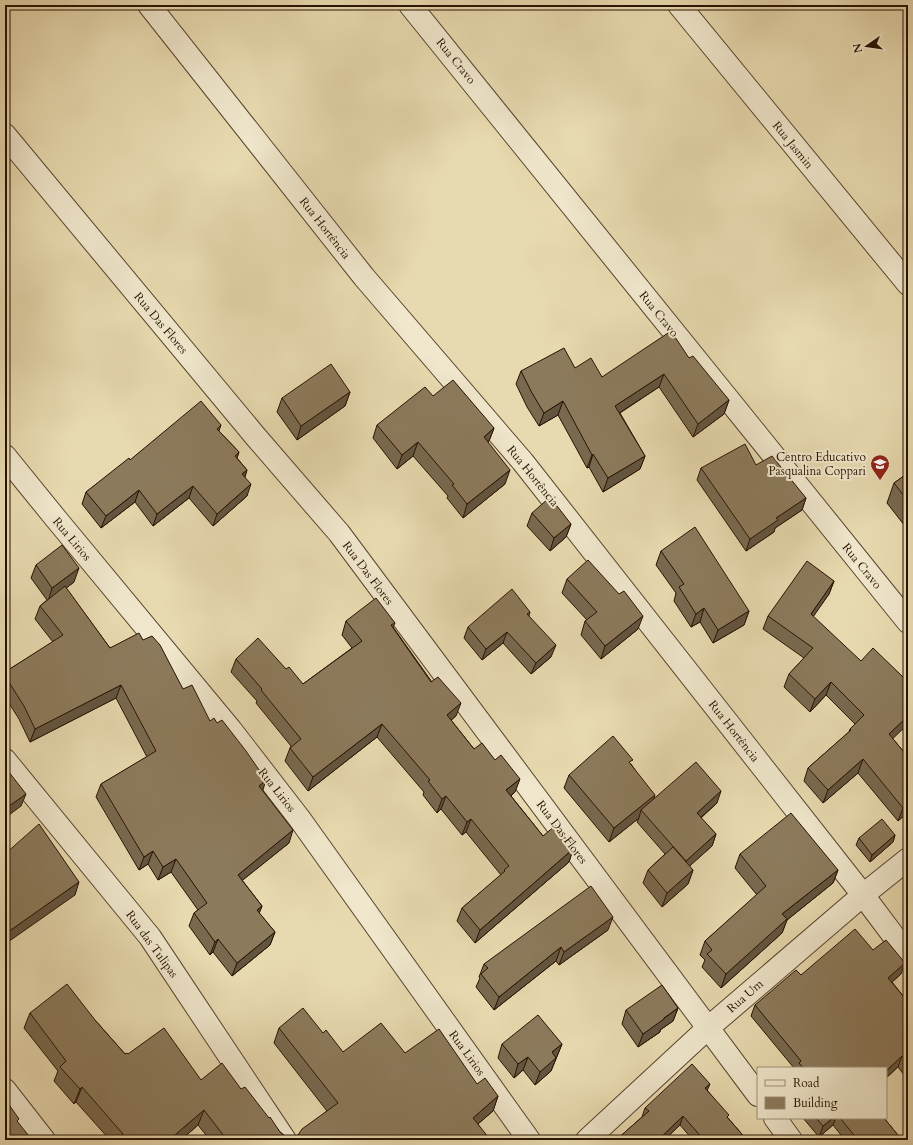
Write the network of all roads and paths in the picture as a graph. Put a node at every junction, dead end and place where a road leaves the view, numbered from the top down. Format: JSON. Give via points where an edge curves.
{"nodes":[{"id":1,"x":149,"y":5,"type":"edge"},
{"id":2,"x":410,"y":5,"type":"edge"},
{"id":3,"x":679,"y":5,"type":"edge"},
{"id":4,"x":5,"y":135,"type":"edge"},
{"id":5,"x":908,"y":284,"type":"edge"},
{"id":6,"x":5,"y":456,"type":"edge"},
{"id":7,"x":908,"y":622,"type":"edge"},
{"id":8,"x":5,"y":760,"type":"edge"},
{"id":9,"x":908,"y":859,"type":"edge"},
{"id":10,"x":863,"y":895,"type":"junction"},
{"id":11,"x":908,"y":955,"type":"edge"},
{"id":12,"x":708,"y":1028,"type":"junction"},
{"id":13,"x":5,"y":1090,"type":"edge"},
{"id":14,"x":757,"y":1094,"type":"edge"},
{"id":15,"x":776,"y":1119,"type":"edge"},
{"id":16,"x":44,"y":1140,"type":"edge"},
{"id":17,"x":285,"y":1140,"type":"edge"},
{"id":18,"x":529,"y":1140,"type":"edge"},
{"id":19,"x":587,"y":1140,"type":"edge"},
{"id":20,"x":791,"y":1140,"type":"edge"}],
"edges":[{"from":1,"to":10,"type":"street","name":"Rua Hortência","via":[[364,278],[523,462]]},
{"from":2,"to":7,"type":"street","name":"Rua Cravo"},
{"from":3,"to":5,"type":"street","name":"Rua Jasmin"},
{"from":4,"to":12,"type":"street","name":"Rua Das Flores","via":[[338,533]]},
{"from":6,"to":18,"type":"street","name":"Rua Lirios","via":[[231,730],[299,818]]},
{"from":8,"to":17,"type":"street","name":"Rua das Tulipas","via":[[150,937]]},
{"from":9,"to":10,"type":"street","name":"Rua Um"},
{"from":10,"to":11,"type":"street","name":"Rua Hortência"},
{"from":10,"to":12,"type":"street","name":"Rua Um"},
{"from":12,"to":14,"type":"street"},
{"from":12,"to":19,"type":"street","name":"Rua Um"},
{"from":13,"to":16,"type":"street"},
{"from":15,"to":20,"type":"street"}]}
